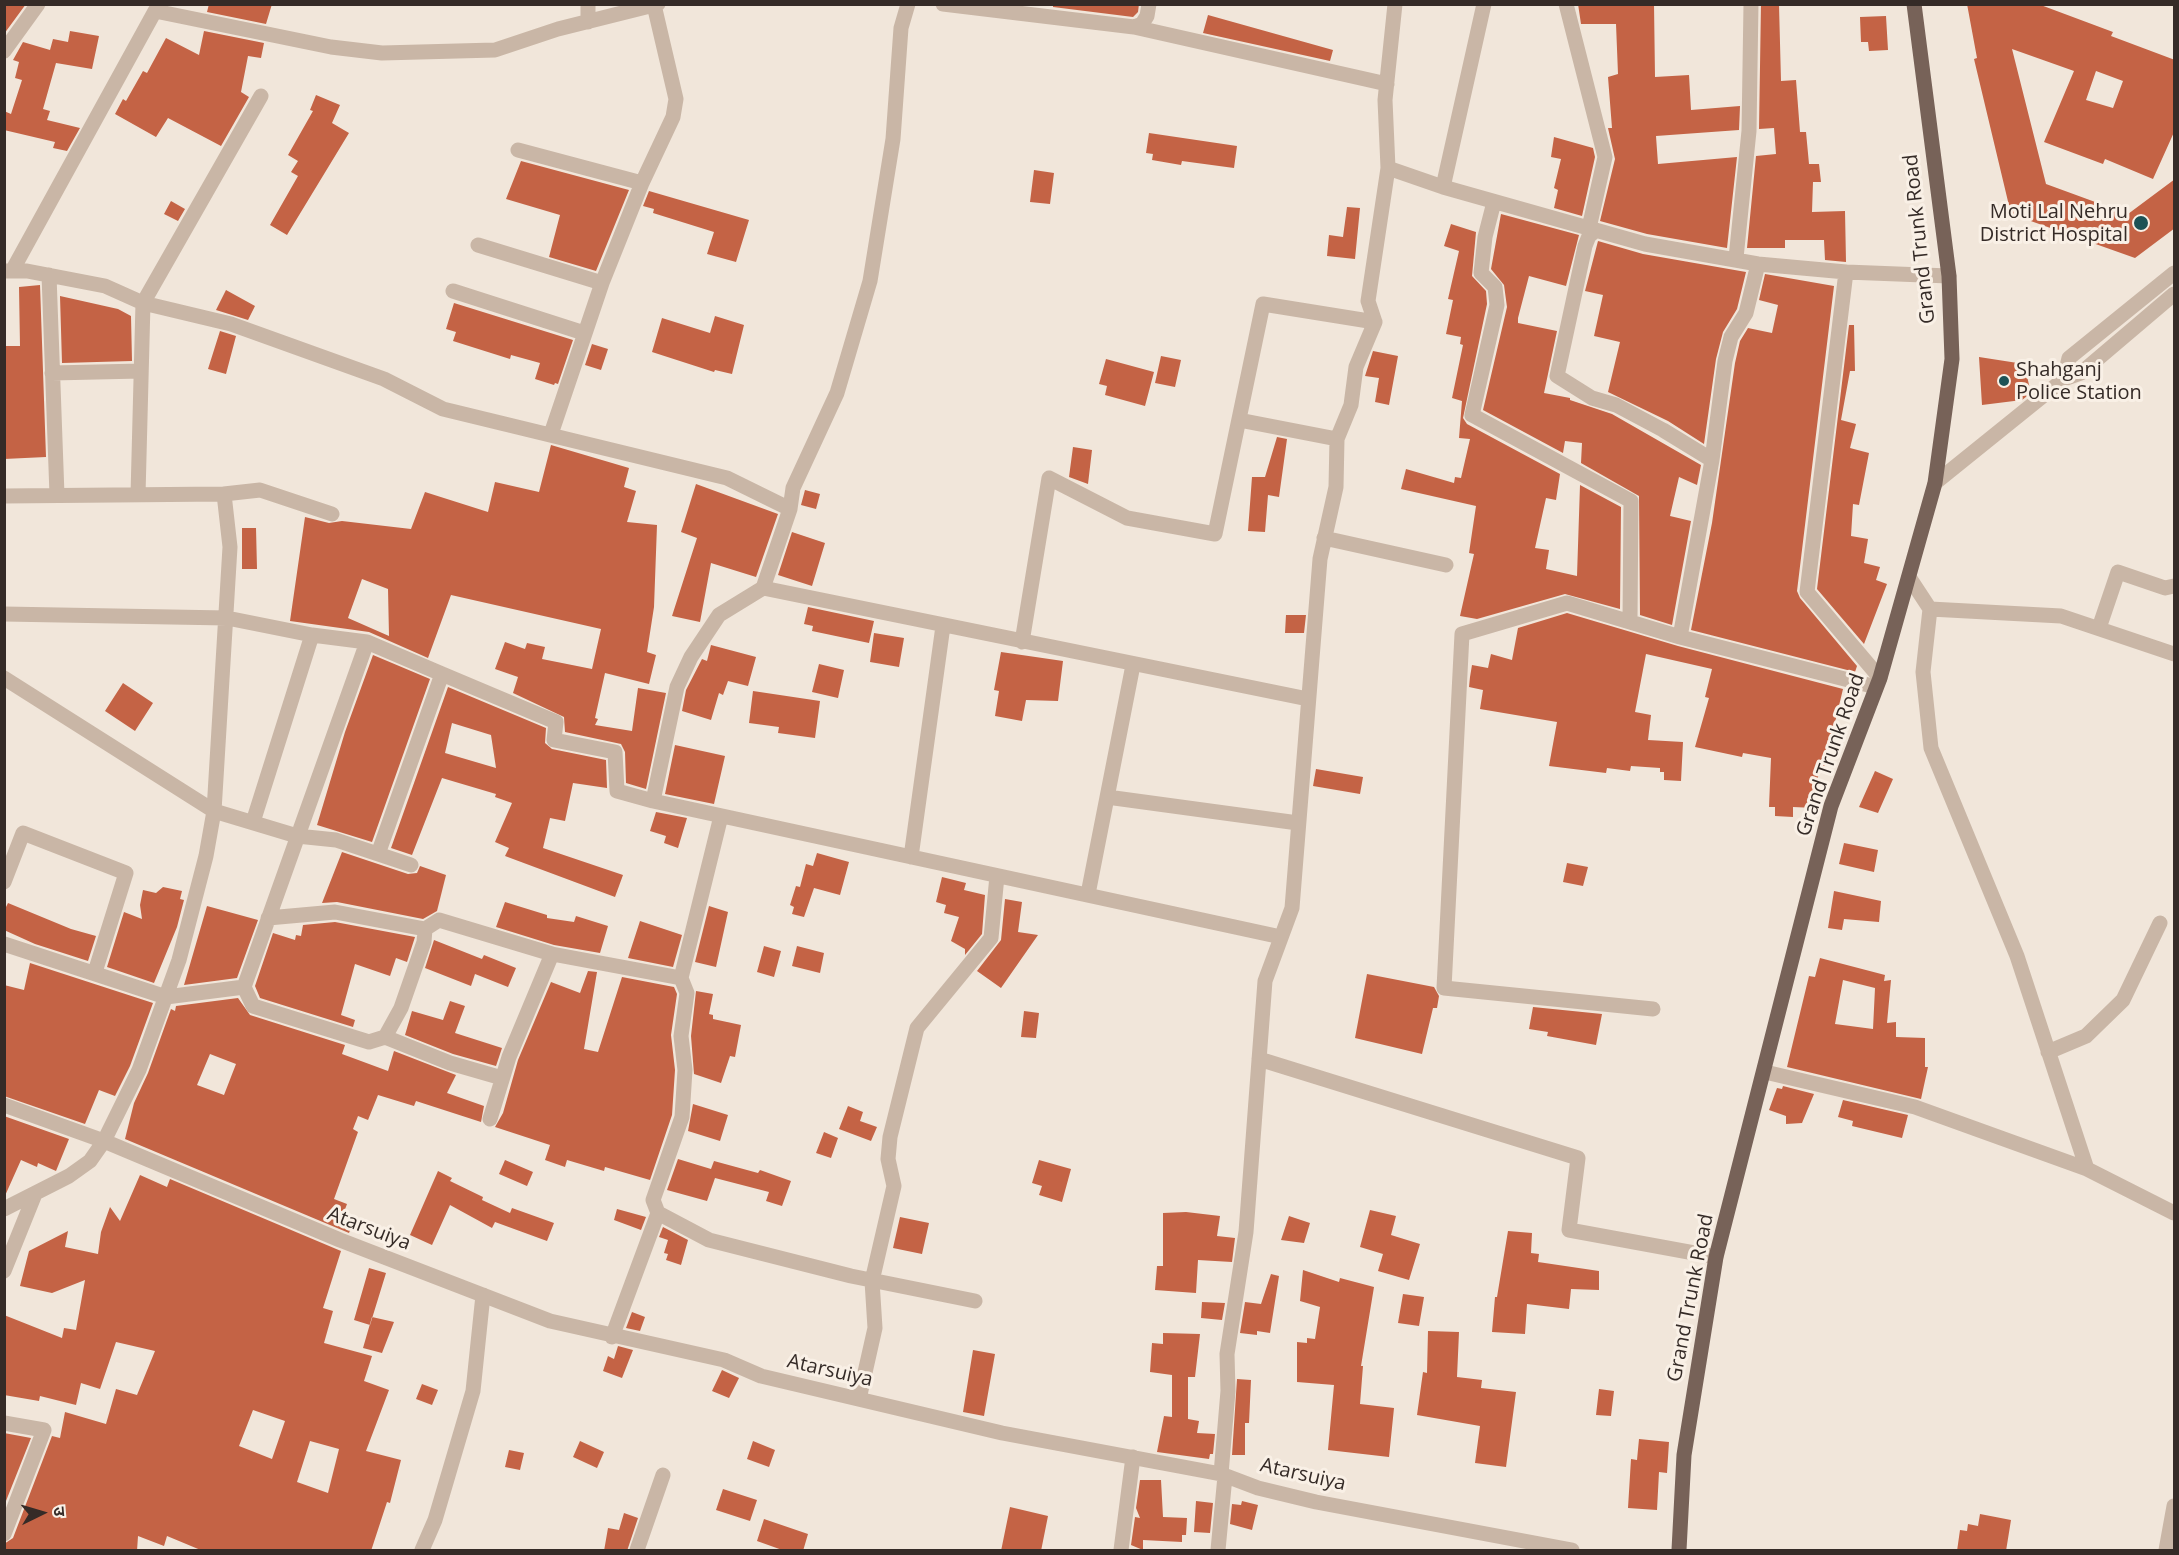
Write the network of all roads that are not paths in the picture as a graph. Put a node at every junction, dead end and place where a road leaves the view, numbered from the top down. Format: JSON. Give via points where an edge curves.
{"nodes":[{"id":1,"x":38,"y":4,"type":"edge"},
{"id":2,"x":588,"y":4,"type":"edge"},
{"id":3,"x":908,"y":4,"type":"edge"},
{"id":4,"x":943,"y":4,"type":"edge"},
{"id":5,"x":1149,"y":4,"type":"edge"},
{"id":6,"x":1395,"y":4,"type":"edge"},
{"id":7,"x":1484,"y":4,"type":"edge"},
{"id":8,"x":1566,"y":4,"type":"edge"},
{"id":9,"x":1751,"y":4,"type":"edge"},
{"id":10,"x":1914,"y":4,"type":"edge"},
{"id":11,"x":656,"y":5,"type":"edge"},
{"id":12,"x":155,"y":8,"type":"edge"},
{"id":13,"x":588,"y":22,"type":"junction"},
{"id":14,"x":1134,"y":27,"type":"junction"},
{"id":15,"x":4,"y":51,"type":"edge"},
{"id":16,"x":1387,"y":84,"type":"junction"},
{"id":17,"x":261,"y":96,"type":"dead end"},
{"id":18,"x":518,"y":150,"type":"dead end"},
{"id":19,"x":1388,"y":168,"type":"junction"},
{"id":20,"x":642,"y":183,"type":"junction"},
{"id":21,"x":1443,"y":187,"type":"junction"},
{"id":22,"x":1494,"y":202,"type":"junction"},
{"id":23,"x":1592,"y":229,"type":"junction"},
{"id":24,"x":478,"y":246,"type":"dead end"},
{"id":25,"x":1736,"y":258,"type":"junction"},
{"id":26,"x":1758,"y":264,"type":"junction"},
{"id":27,"x":8,"y":271,"type":"edge"},
{"id":28,"x":1846,"y":272,"type":"junction"},
{"id":29,"x":2175,"y":273,"type":"edge"},
{"id":30,"x":49,"y":275,"type":"junction"},
{"id":31,"x":1949,"y":276,"type":"junction"},
{"id":32,"x":602,"y":283,"type":"junction"},
{"id":33,"x":2152,"y":290,"type":"junction"},
{"id":34,"x":453,"y":291,"type":"dead end"},
{"id":35,"x":2169,"y":299,"type":"edge"},
{"id":36,"x":143,"y":303,"type":"junction"},
{"id":37,"x":1375,"y":322,"type":"junction"},
{"id":38,"x":584,"y":333,"type":"junction"},
{"id":39,"x":141,"y":370,"type":"junction"},
{"id":40,"x":52,"y":374,"type":"junction"},
{"id":41,"x":2064,"y":379,"type":"junction"},
{"id":42,"x":1239,"y":420,"type":"junction"},
{"id":43,"x":551,"y":434,"type":"junction"},
{"id":44,"x":1337,"y":439,"type":"junction"},
{"id":45,"x":1712,"y":460,"type":"junction"},
{"id":46,"x":1935,"y":483,"type":"junction"},
{"id":47,"x":224,"y":494,"type":"junction"},
{"id":48,"x":57,"y":495,"type":"junction"},
{"id":49,"x":138,"y":495,"type":"junction"},
{"id":50,"x":4,"y":496,"type":"edge"},
{"id":51,"x":790,"y":509,"type":"junction"},
{"id":52,"x":332,"y":514,"type":"dead end"},
{"id":53,"x":1324,"y":538,"type":"junction"},
{"id":54,"x":1446,"y":565,"type":"dead end"},
{"id":55,"x":1908,"y":577,"type":"junction"},
{"id":56,"x":2175,"y":586,"type":"edge"},
{"id":57,"x":763,"y":588,"type":"junction"},
{"id":58,"x":1929,"y":609,"type":"junction"},
{"id":59,"x":4,"y":614,"type":"edge"},
{"id":60,"x":227,"y":618,"type":"junction"},
{"id":61,"x":1630,"y":620,"type":"junction"},
{"id":62,"x":944,"y":626,"type":"junction"},
{"id":63,"x":2098,"y":628,"type":"junction"},
{"id":64,"x":312,"y":635,"type":"junction"},
{"id":65,"x":1680,"y":637,"type":"junction"},
{"id":66,"x":367,"y":642,"type":"junction"},
{"id":67,"x":1022,"y":642,"type":"junction"},
{"id":68,"x":2175,"y":654,"type":"edge"},
{"id":69,"x":1133,"y":665,"type":"junction"},
{"id":70,"x":442,"y":674,"type":"junction"},
{"id":71,"x":4,"y":678,"type":"edge"},
{"id":72,"x":1878,"y":683,"type":"junction"},
{"id":73,"x":1308,"y":699,"type":"junction"},
{"id":74,"x":1107,"y":797,"type":"junction"},
{"id":75,"x":653,"y":801,"type":"junction"},
{"id":76,"x":214,"y":811,"type":"junction"},
{"id":77,"x":722,"y":816,"type":"junction"},
{"id":78,"x":253,"y":822,"type":"junction"},
{"id":79,"x":1298,"y":823,"type":"junction"},
{"id":80,"x":297,"y":836,"type":"junction"},
{"id":81,"x":378,"y":854,"type":"junction"},
{"id":82,"x":911,"y":858,"type":"junction"},
{"id":83,"x":411,"y":865,"type":"dead end"},
{"id":84,"x":997,"y":876,"type":"junction"},
{"id":85,"x":4,"y":882,"type":"edge"},
{"id":86,"x":1088,"y":894,"type":"junction"},
{"id":87,"x":268,"y":918,"type":"junction"},
{"id":88,"x":2160,"y":923,"type":"dead end"},
{"id":89,"x":425,"y":929,"type":"junction"},
{"id":90,"x":1281,"y":937,"type":"junction"},
{"id":91,"x":4,"y":944,"type":"edge"},
{"id":92,"x":552,"y":954,"type":"junction"},
{"id":93,"x":94,"y":972,"type":"junction"},
{"id":94,"x":681,"y":978,"type":"junction"},
{"id":95,"x":244,"y":987,"type":"junction"},
{"id":96,"x":166,"y":997,"type":"junction"},
{"id":97,"x":1653,"y":1009,"type":"dead end"},
{"id":98,"x":385,"y":1037,"type":"junction"},
{"id":99,"x":2048,"y":1052,"type":"junction"},
{"id":100,"x":1259,"y":1059,"type":"junction"},
{"id":101,"x":1765,"y":1072,"type":"junction"},
{"id":102,"x":502,"y":1078,"type":"junction"},
{"id":103,"x":4,"y":1105,"type":"edge"},
{"id":104,"x":490,"y":1119,"type":"dead end"},
{"id":105,"x":104,"y":1141,"type":"junction"},
{"id":106,"x":2087,"y":1170,"type":"junction"},
{"id":107,"x":35,"y":1194,"type":"junction"},
{"id":108,"x":4,"y":1209,"type":"edge"},
{"id":109,"x":658,"y":1213,"type":"junction"},
{"id":110,"x":2175,"y":1213,"type":"edge"},
{"id":111,"x":1716,"y":1257,"type":"junction"},
{"id":112,"x":4,"y":1271,"type":"edge"},
{"id":113,"x":872,"y":1281,"type":"junction"},
{"id":114,"x":483,"y":1295,"type":"junction"},
{"id":115,"x":975,"y":1302,"type":"dead end"},
{"id":116,"x":612,"y":1337,"type":"junction"},
{"id":117,"x":860,"y":1399,"type":"junction"},
{"id":118,"x":4,"y":1423,"type":"edge"},
{"id":119,"x":1133,"y":1457,"type":"junction"},
{"id":120,"x":663,"y":1475,"type":"dead end"},
{"id":121,"x":1223,"y":1475,"type":"junction"},
{"id":122,"x":2175,"y":1506,"type":"edge"},
{"id":123,"x":4,"y":1534,"type":"edge"},
{"id":124,"x":422,"y":1551,"type":"edge"},
{"id":125,"x":637,"y":1551,"type":"edge"},
{"id":126,"x":1121,"y":1551,"type":"edge"},
{"id":127,"x":1218,"y":1551,"type":"edge"},
{"id":128,"x":1572,"y":1551,"type":"edge"},
{"id":129,"x":1678,"y":1551,"type":"edge"},
{"id":130,"x":2166,"y":1551,"type":"edge"}],
"edges":[{"from":1,"to":15,"type":"street"},
{"from":2,"to":13,"type":"street"},
{"from":3,"to":51,"type":"street","via":[[902,28],[893,139],[870,281],[837,393],[793,488]]},
{"from":4,"to":14,"type":"street"},
{"from":5,"to":14,"type":"street","via":[[1142,24]]},
{"from":6,"to":16,"type":"street"},
{"from":7,"to":21,"type":"street"},
{"from":8,"to":23,"type":"street","via":[[1605,157]]},
{"from":9,"to":25,"type":"street","via":[[1749,131]]},
{"from":10,"to":31,"type":"main road","name":"Grand Trunk Road"},
{"from":11,"to":13,"type":"street"},
{"from":11,"to":20,"type":"street","via":[[676,99],[673,117]]},
{"from":12,"to":13,"type":"street","via":[[331,47],[382,53],[495,50]]},
{"from":12,"to":27,"type":"street"},
{"from":14,"to":16,"type":"street"},
{"from":16,"to":19,"type":"street"},
{"from":17,"to":36,"type":"street"},
{"from":18,"to":20,"type":"street"},
{"from":19,"to":21,"type":"street"},
{"from":19,"to":37,"type":"street","via":[[1368,301]]},
{"from":20,"to":32,"type":"street"},
{"from":21,"to":22,"type":"street"},
{"from":22,"to":23,"type":"street"},
{"from":22,"to":61,"type":"street","via":[[1481,273],[1495,287],[1497,305],[1472,415],[1630,501]]},
{"from":23,"to":25,"type":"street","via":[[1645,244]]},
{"from":23,"to":45,"type":"street","via":[[1557,376],[1592,398],[1616,405],[1663,430]]},
{"from":24,"to":32,"type":"street"},
{"from":25,"to":26,"type":"street"},
{"from":26,"to":28,"type":"street"},
{"from":26,"to":45,"type":"street","via":[[1746,312],[1731,337],[1725,361]]},
{"from":27,"to":30,"type":"street"},
{"from":28,"to":31,"type":"street"},
{"from":28,"to":72,"type":"street","via":[[1808,592]]},
{"from":29,"to":33,"type":"street"},
{"from":30,"to":36,"type":"street","via":[[105,286]]},
{"from":30,"to":40,"type":"street"},
{"from":31,"to":46,"type":"main road","name":"Grand Trunk Road","via":[[1952,359]]},
{"from":32,"to":38,"type":"street"},
{"from":33,"to":35,"type":"street"},
{"from":33,"to":41,"type":"street","via":[[2069,358]]},
{"from":34,"to":38,"type":"street"},
{"from":35,"to":41,"type":"street","via":[[2081,373]]},
{"from":36,"to":39,"type":"street"},
{"from":36,"to":43,"type":"street","via":[[231,324],[384,379],[443,409]]},
{"from":37,"to":42,"type":"street","via":[[1263,304]]},
{"from":37,"to":44,"type":"street","via":[[1356,367],[1351,405]]},
{"from":38,"to":43,"type":"street"},
{"from":39,"to":40,"type":"street"},
{"from":39,"to":49,"type":"street"},
{"from":40,"to":48,"type":"street"},
{"from":41,"to":46,"type":"street"},
{"from":42,"to":44,"type":"street"},
{"from":42,"to":67,"type":"street","via":[[1215,534],[1127,518],[1049,478]]},
{"from":43,"to":51,"type":"street","via":[[727,477]]},
{"from":44,"to":53,"type":"street","via":[[1336,487]]},
{"from":45,"to":65,"type":"street"},
{"from":46,"to":55,"type":"main road","name":"Grand Trunk Road"},
{"from":47,"to":49,"type":"street"},
{"from":47,"to":52,"type":"street","via":[[260,490]]},
{"from":47,"to":60,"type":"street","via":[[230,547]]},
{"from":48,"to":49,"type":"street"},
{"from":48,"to":50,"type":"street"},
{"from":51,"to":57,"type":"street"},
{"from":53,"to":54,"type":"street"},
{"from":53,"to":73,"type":"street"},
{"from":55,"to":58,"type":"street"},
{"from":55,"to":72,"type":"main road","name":"Grand Trunk Road"},
{"from":56,"to":63,"type":"street","via":[[2165,588],[2118,572]]},
{"from":57,"to":62,"type":"street"},
{"from":57,"to":75,"type":"street","via":[[719,615],[691,657],[677,687]]},
{"from":58,"to":63,"type":"street","via":[[2061,616]]},
{"from":58,"to":99,"type":"street","via":[[1923,672],[1931,748],[2017,956]]},
{"from":59,"to":60,"type":"street"},
{"from":60,"to":64,"type":"street"},
{"from":60,"to":76,"type":"street"},
{"from":61,"to":65,"type":"street"},
{"from":61,"to":97,"type":"street","via":[[1567,603],[1462,634],[1444,988]]},
{"from":62,"to":67,"type":"street"},
{"from":62,"to":82,"type":"street"},
{"from":63,"to":68,"type":"street"},
{"from":64,"to":66,"type":"street"},
{"from":64,"to":78,"type":"street"},
{"from":65,"to":72,"type":"street"},
{"from":66,"to":70,"type":"street"},
{"from":66,"to":80,"type":"street"},
{"from":67,"to":69,"type":"street"},
{"from":69,"to":73,"type":"street"},
{"from":69,"to":74,"type":"street"},
{"from":70,"to":75,"type":"street","via":[[556,722],[554,740],[615,753],[616,790]]},
{"from":70,"to":81,"type":"street"},
{"from":71,"to":76,"type":"street"},
{"from":72,"to":101,"type":"main road","name":"Grand Trunk Road","via":[[1831,806]]},
{"from":73,"to":79,"type":"street"},
{"from":74,"to":79,"type":"street"},
{"from":74,"to":86,"type":"street"},
{"from":75,"to":77,"type":"street"},
{"from":76,"to":78,"type":"street"},
{"from":76,"to":96,"type":"street","via":[[206,856]]},
{"from":77,"to":82,"type":"street"},
{"from":77,"to":94,"type":"street"},
{"from":78,"to":80,"type":"street"},
{"from":79,"to":90,"type":"street","via":[[1292,908]]},
{"from":80,"to":81,"type":"street","via":[[336,840]]},
{"from":80,"to":87,"type":"street"},
{"from":81,"to":83,"type":"street"},
{"from":82,"to":84,"type":"street"},
{"from":84,"to":86,"type":"street"},
{"from":84,"to":113,"type":"street","via":[[991,938],[917,1028],[890,1137],[888,1159],[894,1186]]},
{"from":85,"to":93,"type":"street","via":[[23,832],[126,873]]},
{"from":86,"to":90,"type":"street"},
{"from":87,"to":89,"type":"street","via":[[335,912]]},
{"from":87,"to":95,"type":"street"},
{"from":88,"to":99,"type":"street","via":[[2123,1000],[2086,1036]]},
{"from":89,"to":92,"type":"street","via":[[438,920]]},
{"from":89,"to":98,"type":"street","via":[[401,1008]]},
{"from":90,"to":100,"type":"street","via":[[1265,981]]},
{"from":91,"to":93,"type":"street"},
{"from":92,"to":94,"type":"street"},
{"from":92,"to":102,"type":"street"},
{"from":93,"to":96,"type":"street"},
{"from":94,"to":109,"type":"street","via":[[687,993],[681,1036],[685,1101],[653,1200]]},
{"from":95,"to":96,"type":"street"},
{"from":95,"to":98,"type":"street","via":[[253,1006],[369,1042]]},
{"from":96,"to":105,"type":"street","via":[[139,1070]]},
{"from":98,"to":102,"type":"street","via":[[450,1064]]},
{"from":99,"to":106,"type":"street"},
{"from":100,"to":111,"type":"street","via":[[1578,1158],[1569,1230]]},
{"from":100,"to":121,"type":"street","via":[[1245,1232],[1227,1354]]},
{"from":101,"to":106,"type":"street","via":[[1915,1107]]},
{"from":101,"to":111,"type":"main road","name":"Grand Trunk Road"},
{"from":102,"to":104,"type":"street"},
{"from":103,"to":105,"type":"street","name":"Atarsuiya"},
{"from":105,"to":107,"type":"street","via":[[90,1161]]},
{"from":105,"to":114,"type":"street","name":"Atarsuiya"},
{"from":106,"to":110,"type":"street"},
{"from":107,"to":108,"type":"street"},
{"from":107,"to":112,"type":"street"},
{"from":109,"to":113,"type":"street","via":[[709,1240]]},
{"from":109,"to":116,"type":"street"},
{"from":111,"to":129,"type":"main road","name":"Grand Trunk Road","via":[[1684,1455]]},
{"from":113,"to":115,"type":"street"},
{"from":113,"to":117,"type":"street","via":[[875,1328]]},
{"from":114,"to":116,"type":"street","name":"Atarsuiya","via":[[550,1321]]},
{"from":114,"to":124,"type":"street","via":[[473,1391]]},
{"from":116,"to":117,"type":"street","name":"Atarsuiya","via":[[724,1360],[761,1376]]},
{"from":117,"to":119,"type":"street","name":"Atarsuiya","via":[[1002,1433]]},
{"from":118,"to":123,"type":"street","via":[[44,1430]]},
{"from":119,"to":121,"type":"street","name":"Atarsuiya"},
{"from":119,"to":126,"type":"street"},
{"from":120,"to":125,"type":"street"},
{"from":121,"to":127,"type":"street"},
{"from":121,"to":128,"type":"street","name":"Atarsuiya","via":[[1316,1502]]},
{"from":122,"to":130,"type":"street"}]}
